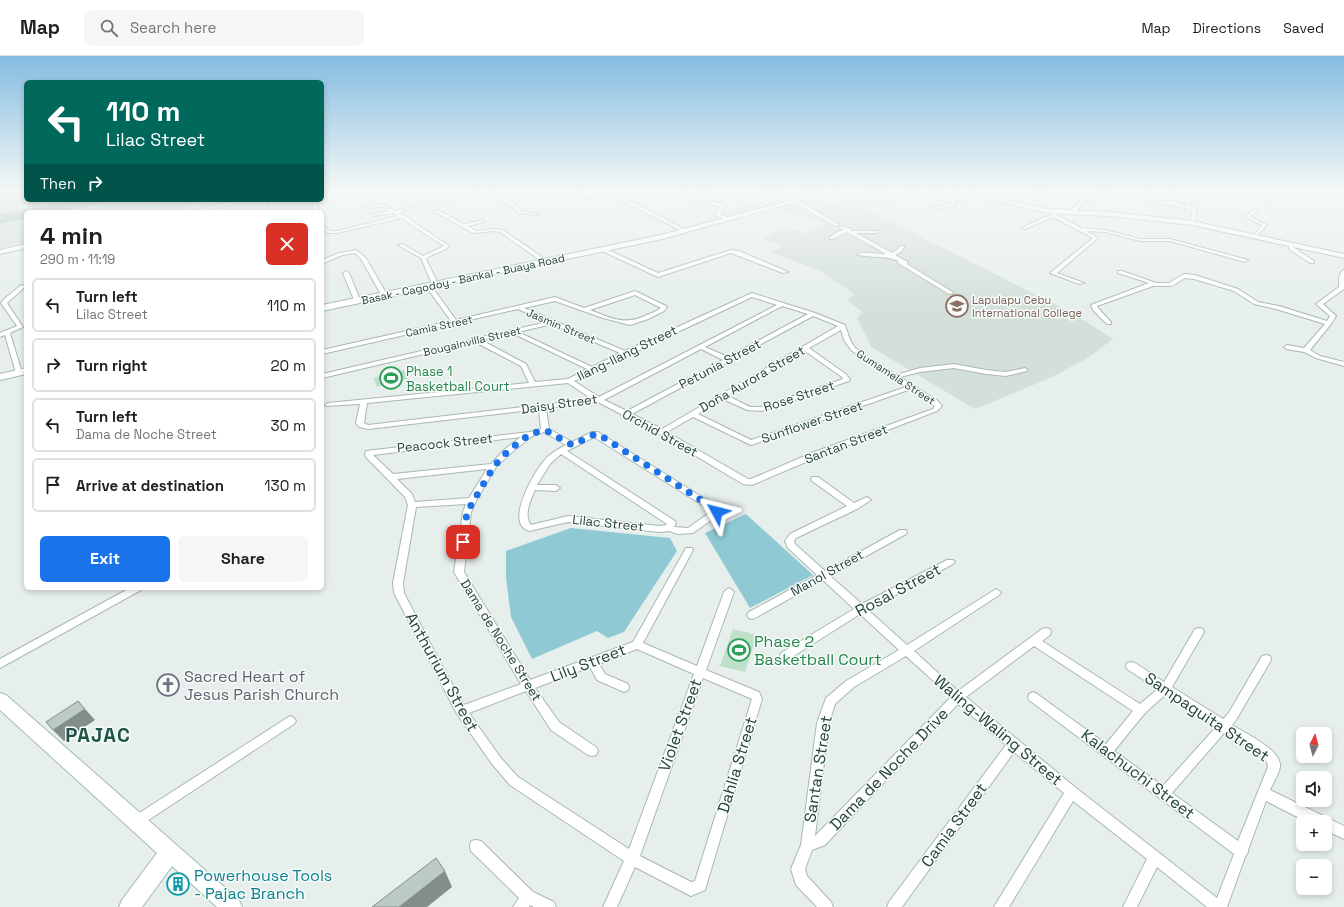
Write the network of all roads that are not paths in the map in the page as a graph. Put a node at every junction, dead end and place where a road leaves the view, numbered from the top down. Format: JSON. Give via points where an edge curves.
{"nodes":[{"id":1,"x":326,"y":230,"type":"edge"},
{"id":2,"x":347,"y":230,"type":"edge"},
{"id":3,"x":421,"y":230,"type":"edge"},
{"id":4,"x":470,"y":230,"type":"edge"},
{"id":5,"x":691,"y":230,"type":"edge"},
{"id":6,"x":1083,"y":230,"type":"edge"},
{"id":7,"x":1090,"y":230,"type":"edge"},
{"id":8,"x":1225,"y":230,"type":"edge"},
{"id":9,"x":1261,"y":230,"type":"edge"},
{"id":10,"x":686,"y":231,"type":"joint"},
{"id":11,"x":849,"y":231,"type":"junction"},
{"id":12,"x":876,"y":232,"type":"dead end"},
{"id":13,"x":1255,"y":236,"type":"junction"},
{"id":14,"x":832,"y":238,"type":"dead end"},
{"id":15,"x":400,"y":244,"type":"dead end"},
{"id":16,"x":1291,"y":244,"type":"junction"},
{"id":17,"x":24,"y":246,"type":"edge"},
{"id":18,"x":902,"y":246,"type":"dead end"},
{"id":19,"x":604,"y":250,"type":"junction"},
{"id":20,"x":0,"y":252,"type":"edge"},
{"id":21,"x":860,"y":254,"type":"dead end"},
{"id":22,"x":890,"y":254,"type":"junction"},
{"id":23,"x":1344,"y":256,"type":"edge"},
{"id":24,"x":424,"y":258,"type":"junction"},
{"id":25,"x":1245,"y":260,"type":"dead end"},
{"id":26,"x":324,"y":261,"type":"edge"},
{"id":27,"x":546,"y":262,"type":"junction"},
{"id":28,"x":1312,"y":262,"type":"dead end"},
{"id":29,"x":785,"y":272,"type":"dead end"},
{"id":30,"x":1120,"y":272,"type":"dead end"},
{"id":31,"x":1344,"y":272,"type":"edge"},
{"id":32,"x":346,"y":274,"type":"dead end"},
{"id":33,"x":1081,"y":283,"type":"dead end"},
{"id":34,"x":1154,"y":284,"type":"junction"},
{"id":35,"x":431,"y":285,"type":"junction"},
{"id":36,"x":23,"y":286,"type":"dead end"},
{"id":37,"x":951,"y":293,"type":"dead end"},
{"id":38,"x":384,"y":294,"type":"junction"},
{"id":39,"x":357,"y":300,"type":"junction"},
{"id":40,"x":3,"y":301,"type":"edge"},
{"id":41,"x":782,"y":304,"type":"junction"},
{"id":42,"x":324,"y":308,"type":"edge"},
{"id":43,"x":520,"y":308,"type":"junction"},
{"id":44,"x":584,"y":310,"type":"junction"},
{"id":45,"x":813,"y":314,"type":"junction"},
{"id":46,"x":455,"y":322,"type":"junction"},
{"id":47,"x":552,"y":322,"type":"junction"},
{"id":48,"x":1109,"y":323,"type":"dead end"},
{"id":49,"x":1329,"y":323,"type":"junction"},
{"id":50,"x":842,"y":326,"type":"junction"},
{"id":51,"x":512,"y":331,"type":"junction"},
{"id":52,"x":7,"y":333,"type":"junction"},
{"id":53,"x":0,"y":335,"type":"edge"},
{"id":54,"x":476,"y":340,"type":"junction"},
{"id":55,"x":700,"y":347,"type":"junction"},
{"id":56,"x":1286,"y":347,"type":"dead end"},
{"id":57,"x":805,"y":348,"type":"junction"},
{"id":58,"x":1306,"y":350,"type":"junction"},
{"id":59,"x":324,"y":352,"type":"edge"},
{"id":60,"x":625,"y":353,"type":"junction"},
{"id":61,"x":728,"y":360,"type":"junction"},
{"id":62,"x":1344,"y":364,"type":"edge"},
{"id":63,"x":594,"y":370,"type":"junction"},
{"id":64,"x":1025,"y":370,"type":"dead end"},
{"id":65,"x":22,"y":372,"type":"edge"},
{"id":66,"x":324,"y":376,"type":"edge"},
{"id":67,"x":0,"y":377,"type":"edge"},
{"id":68,"x":894,"y":377,"type":"junction"},
{"id":69,"x":569,"y":381,"type":"junction"},
{"id":70,"x":533,"y":385,"type":"junction"},
{"id":71,"x":911,"y":387,"type":"junction"},
{"id":72,"x":723,"y":396,"type":"junction"},
{"id":73,"x":599,"y":400,"type":"junction"},
{"id":74,"x":364,"y":401,"type":"junction"},
{"id":75,"x":328,"y":405,"type":"dead end"},
{"id":76,"x":939,"y":406,"type":"joint"},
{"id":77,"x":542,"y":407,"type":"junction"},
{"id":78,"x":628,"y":414,"type":"junction"},
{"id":79,"x":693,"y":414,"type":"junction"},
{"id":80,"x":545,"y":430,"type":"junction"},
{"id":81,"x":662,"y":432,"type":"junction"},
{"id":82,"x":530,"y":434,"type":"junction"},
{"id":83,"x":572,"y":445,"type":"junction"},
{"id":84,"x":562,"y":452,"type":"junction"},
{"id":85,"x":494,"y":466,"type":"junction"},
{"id":86,"x":392,"y":477,"type":"junction"},
{"id":87,"x":815,"y":479,"type":"dead end"},
{"id":88,"x":752,"y":482,"type":"joint"},
{"id":89,"x":531,"y":487,"type":"junction"},
{"id":90,"x":556,"y":488,"type":"dead end"},
{"id":91,"x":867,"y":500,"type":"dead end"},
{"id":92,"x":472,"y":501,"type":"junction"},
{"id":93,"x":412,"y":505,"type":"junction"},
{"id":94,"x":854,"y":506,"type":"junction"},
{"id":95,"x":670,"y":526,"type":"junction"},
{"id":96,"x":903,"y":532,"type":"dead end"},
{"id":97,"x":689,"y":550,"type":"dead end"},
{"id":98,"x":950,"y":562,"type":"dead end"},
{"id":99,"x":824,"y":575,"type":"junction"},
{"id":100,"x":134,"y":590,"type":"edge"},
{"id":101,"x":729,"y":592,"type":"dead end"},
{"id":102,"x":996,"y":593,"type":"dead end"},
{"id":103,"x":860,"y":609,"type":"junction"},
{"id":104,"x":752,"y":615,"type":"dead end"},
{"id":105,"x":1046,"y":632,"type":"dead end"},
{"id":106,"x":1199,"y":632,"type":"dead end"},
{"id":107,"x":1034,"y":641,"type":"junction"},
{"id":108,"x":637,"y":645,"type":"junction"},
{"id":109,"x":906,"y":651,"type":"junction"},
{"id":110,"x":784,"y":656,"type":"dead end"},
{"id":111,"x":1266,"y":659,"type":"dead end"},
{"id":112,"x":592,"y":661,"type":"junction"},
{"id":113,"x":0,"y":664,"type":"edge"},
{"id":114,"x":1131,"y":666,"type":"dead end"},
{"id":115,"x":699,"y":671,"type":"junction"},
{"id":116,"x":528,"y":686,"type":"junction"},
{"id":117,"x":624,"y":687,"type":"dead end"},
{"id":118,"x":1166,"y":688,"type":"junction"},
{"id":119,"x":1033,"y":697,"type":"dead end"},
{"id":120,"x":958,"y":698,"type":"junction"},
{"id":121,"x":0,"y":700,"type":"edge"},
{"id":122,"x":1141,"y":710,"type":"junction"},
{"id":123,"x":461,"y":711,"type":"junction"},
{"id":124,"x":290,"y":721,"type":"dead end"},
{"id":125,"x":1225,"y":726,"type":"junction"},
{"id":126,"x":1013,"y":744,"type":"junction"},
{"id":127,"x":592,"y":751,"type":"dead end"},
{"id":128,"x":1107,"y":751,"type":"junction"},
{"id":129,"x":1072,"y":792,"type":"junction"},
{"id":130,"x":1164,"y":793,"type":"junction"},
{"id":131,"x":1263,"y":793,"type":"junction"},
{"id":132,"x":1306,"y":815,"type":"edge"},
{"id":133,"x":137,"y":821,"type":"junction"},
{"id":134,"x":1332,"y":827,"type":"edge"},
{"id":135,"x":1344,"y":833,"type":"edge"},
{"id":136,"x":807,"y":845,"type":"junction"},
{"id":137,"x":476,"y":846,"type":"dead end"},
{"id":138,"x":170,"y":852,"type":"junction"},
{"id":139,"x":1242,"y":852,"type":"junction"},
{"id":140,"x":1155,"y":858,"type":"junction"},
{"id":141,"x":632,"y":859,"type":"junction"},
{"id":142,"x":524,"y":902,"type":"edge"},
{"id":143,"x":128,"y":907,"type":"edge"},
{"id":144,"x":232,"y":907,"type":"edge"},
{"id":145,"x":549,"y":907,"type":"edge"},
{"id":146,"x":610,"y":907,"type":"edge"},
{"id":147,"x":826,"y":907,"type":"edge"},
{"id":148,"x":894,"y":907,"type":"edge"},
{"id":149,"x":1001,"y":907,"type":"edge"},
{"id":150,"x":1130,"y":907,"type":"edge"},
{"id":151,"x":1219,"y":907,"type":"edge"}],
"edges":[{"from":1,"to":2,"type":"street","via":[[337,232]]},
{"from":3,"to":24,"type":"street","via":[[447,246]]},
{"from":4,"to":27,"type":"street","via":[[475,232],[501,231]]},
{"from":5,"to":10,"type":"street","name":"Basak - Cagodoy - Bankal - Buaya Road"},
{"from":6,"to":33,"type":"street","via":[[1096,238],[1053,273]]},
{"from":7,"to":25,"type":"street","via":[[1140,240],[1164,239]]},
{"from":8,"to":13,"type":"street"},
{"from":9,"to":13,"type":"street"},
{"from":10,"to":19,"type":"street","name":"Basak - Cagodoy - Bankal - Buaya Road"},
{"from":11,"to":12,"type":"street"},
{"from":11,"to":14,"type":"street"},
{"from":11,"to":22,"type":"street"},
{"from":13,"to":16,"type":"street"},
{"from":15,"to":24,"type":"street"},
{"from":16,"to":23,"type":"street"},
{"from":16,"to":28,"type":"street","via":[[1291,248]]},
{"from":17,"to":20,"type":"street"},
{"from":18,"to":22,"type":"street","via":[[900,250]]},
{"from":19,"to":27,"type":"street","name":"Basak - Cagodoy - Bankal - Buaya Road"},
{"from":19,"to":29,"type":"street","via":[[658,275],[730,251]]},
{"from":21,"to":22,"type":"street"},
{"from":22,"to":37,"type":"street"},
{"from":24,"to":35,"type":"street"},
{"from":26,"to":38,"type":"street","via":[[341,254],[356,252],[363,258]]},
{"from":27,"to":35,"type":"street","name":"Basak - Cagodoy - Bankal - Buaya Road"},
{"from":30,"to":34,"type":"street"},
{"from":31,"to":49,"type":"street","via":[[1342,288],[1319,304],[1332,316]]},
{"from":32,"to":39,"type":"street"},
{"from":34,"to":48,"type":"street","via":[[1094,305]]},
{"from":34,"to":49,"type":"street","via":[[1170,285],[1181,276],[1195,277],[1236,290],[1256,304]]},
{"from":35,"to":38,"type":"street","name":"Basak - Cagodoy - Bankal - Buaya Road"},
{"from":35,"to":46,"type":"street"},
{"from":36,"to":40,"type":"street"},
{"from":38,"to":39,"type":"street","name":"Basak - Cagodoy - Bankal - Buaya Road"},
{"from":39,"to":42,"type":"street","name":"Basak - Cagodoy - Bankal - Buaya Road"},
{"from":40,"to":52,"type":"street","via":[[20,327]]},
{"from":41,"to":45,"type":"street"},
{"from":41,"to":55,"type":"street","name":"Daisy Street"},
{"from":41,"to":60,"type":"street","name":"Ilang-Ilang Street","via":[[752,295]]},
{"from":43,"to":44,"type":"street","name":"Camia Street","via":[[555,299]]},
{"from":43,"to":46,"type":"street","name":"Camia Street"},
{"from":43,"to":47,"type":"street","name":"Jasmin Street"},
{"from":44,"to":44,"type":"street","via":[[630,323],[664,307],[635,293]]},
{"from":45,"to":50,"type":"street"},
{"from":45,"to":61,"type":"street","name":"Petunia Street"},
{"from":46,"to":59,"type":"street","name":"Camia Street"},
{"from":47,"to":51,"type":"street","name":"Bougainvilla Street"},
{"from":47,"to":60,"type":"street","name":"Jasmin Street"},
{"from":49,"to":58,"type":"street"},
{"from":50,"to":57,"type":"street","name":"Doña Aurora Street"},
{"from":50,"to":68,"type":"street","name":"Gumamela Street","via":[[853,349]]},
{"from":51,"to":54,"type":"street","name":"Bougainvilla Street"},
{"from":51,"to":63,"type":"street"},
{"from":52,"to":53,"type":"street"},
{"from":52,"to":65,"type":"street"},
{"from":54,"to":66,"type":"street","name":"Bougainvilla Street"},
{"from":54,"to":70,"type":"street","via":[[524,365]]},
{"from":55,"to":61,"type":"street"},
{"from":55,"to":73,"type":"street","name":"Daisy Street"},
{"from":56,"to":58,"type":"street"},
{"from":57,"to":72,"type":"street","name":"Doña Aurora Street"},
{"from":57,"to":72,"type":"street","name":"Rose Street","via":[[847,380],[762,409],[749,409]]},
{"from":58,"to":62,"type":"street"},
{"from":60,"to":63,"type":"street","name":"Ilang-Ilang Street"},
{"from":61,"to":78,"type":"street","name":"Petunia Street"},
{"from":63,"to":69,"type":"street","name":"Ilang-Ilang Street"},
{"from":64,"to":68,"type":"street","via":[[1006,374],[954,366],[920,370]]},
{"from":65,"to":67,"type":"street"},
{"from":68,"to":71,"type":"street","name":"Gumamela Street"},
{"from":69,"to":70,"type":"street","name":"Ilang-Ilang Street"},
{"from":69,"to":73,"type":"street","name":"Orchid Street"},
{"from":70,"to":74,"type":"street","name":"Ilang-Ilang Street"},
{"from":71,"to":76,"type":"street","name":"Gumamela Street"},
{"from":71,"to":79,"type":"street","name":"Sunflower Street","via":[[750,443]]},
{"from":72,"to":79,"type":"street","name":"Doña Aurora Street"},
{"from":73,"to":77,"type":"street","name":"Daisy Street"},
{"from":73,"to":78,"type":"street","name":"Orchid Street"},
{"from":74,"to":75,"type":"street","name":"Ilang-Ilang Street"},
{"from":74,"to":77,"type":"street","name":"Daisy Street","via":[[360,423],[368,427]]},
{"from":76,"to":88,"type":"street","name":"Santan Street","via":[[935,410],[817,454]]},
{"from":77,"to":80,"type":"street"},
{"from":78,"to":81,"type":"street","name":"Orchid Street"},
{"from":79,"to":81,"type":"street","name":"Doña Aurora Street"},
{"from":80,"to":82,"type":"street","name":"Peacock Street"},
{"from":80,"to":83,"type":"street"},
{"from":81,"to":88,"type":"street","name":"Orchid Street","via":[[746,482]]},
{"from":82,"to":85,"type":"street","name":"Dama de Noche Street"},
{"from":82,"to":86,"type":"street","name":"Peacock Street","via":[[369,453]]},
{"from":83,"to":84,"type":"street","name":"Lilac Street"},
{"from":83,"to":95,"type":"street","name":"Lilac Street","via":[[595,434],[717,512],[690,531]]},
{"from":84,"to":89,"type":"street","name":"Lilac Street","via":[[547,462]]},
{"from":84,"to":95,"type":"street"},
{"from":85,"to":86,"type":"street"},
{"from":85,"to":92,"type":"street","name":"Dama de Noche Street"},
{"from":86,"to":93,"type":"street","via":[[409,496]]},
{"from":87,"to":94,"type":"street"},
{"from":89,"to":90,"type":"street"},
{"from":89,"to":95,"type":"street","name":"Lilac Street","via":[[523,523],[529,528],[568,519],[659,529]]},
{"from":91,"to":94,"type":"street"},
{"from":92,"to":93,"type":"street"},
{"from":92,"to":116,"type":"street","name":"Dama de Noche Street","via":[[467,512],[460,572]]},
{"from":93,"to":123,"type":"street","name":"Anthurium Street","via":[[398,583],[399,592]]},
{"from":94,"to":99,"type":"street","name":"Waling-Waling Street","via":[[793,536],[789,541],[791,546]]},
{"from":96,"to":99,"type":"street","name":"Manol Street"},
{"from":97,"to":108,"type":"street","name":"Lily Street"},
{"from":98,"to":103,"type":"street","name":"Rosal Street"},
{"from":99,"to":103,"type":"street","name":"Waling-Waling Street"},
{"from":99,"to":104,"type":"street","name":"Manol Street"},
{"from":100,"to":113,"type":"street"},
{"from":101,"to":115,"type":"street","name":"Violet Street"},
{"from":102,"to":109,"type":"street","name":"Santan Street"},
{"from":103,"to":109,"type":"street","name":"Waling-Waling Street"},
{"from":103,"to":110,"type":"street","name":"Rosal Street"},
{"from":105,"to":107,"type":"street","name":"Dama de Noche Drive"},
{"from":106,"to":118,"type":"street"},
{"from":107,"to":120,"type":"street","name":"Dama de Noche Drive"},
{"from":107,"to":122,"type":"street"},
{"from":108,"to":112,"type":"street","name":"Lily Street"},
{"from":108,"to":115,"type":"street","name":"Dahlia Street"},
{"from":109,"to":120,"type":"street","name":"Waling-Waling Street"},
{"from":109,"to":136,"type":"street","name":"Santan Street","via":[[850,684],[830,701],[823,723]]},
{"from":111,"to":125,"type":"street"},
{"from":112,"to":116,"type":"street","name":"Lily Street"},
{"from":112,"to":117,"type":"street","via":[[601,677]]},
{"from":114,"to":118,"type":"street","name":"Sampaguita Street"},
{"from":115,"to":141,"type":"street","name":"Violet Street"},
{"from":115,"to":141,"type":"street","name":"Dahlia Street","via":[[755,695],[757,699],[700,885],[691,890]]},
{"from":116,"to":123,"type":"street","name":"Lily Street"},
{"from":116,"to":127,"type":"street","name":"Dama de Noche Street","via":[[555,726]]},
{"from":118,"to":122,"type":"street"},
{"from":118,"to":125,"type":"street","name":"Sampaguita Street"},
{"from":119,"to":128,"type":"street","name":"Kalachuchi Street"},
{"from":120,"to":126,"type":"street","name":"Waling-Waling Street"},
{"from":120,"to":136,"type":"street","name":"Dama de Noche Drive","via":[[820,840]]},
{"from":121,"to":133,"type":"street"},
{"from":122,"to":128,"type":"street"},
{"from":123,"to":141,"type":"street","name":"Anthurium Street","via":[[498,764],[514,781]]},
{"from":124,"to":133,"type":"street"},
{"from":125,"to":130,"type":"street"},
{"from":125,"to":131,"type":"street","name":"Sampaguita Street","via":[[1267,753],[1273,760],[1274,767]]},
{"from":126,"to":129,"type":"street","name":"Waling-Waling Street"},
{"from":126,"to":148,"type":"street","name":"Camia Street"},
{"from":128,"to":130,"type":"street","name":"Kalachuchi Street"},
{"from":129,"to":140,"type":"street","name":"Waling-Waling Street"},
{"from":129,"to":149,"type":"street"},
{"from":130,"to":139,"type":"street","name":"Kalachuchi Street"},
{"from":131,"to":132,"type":"street"},
{"from":131,"to":139,"type":"street","name":"Sampaguita Street"},
{"from":133,"to":138,"type":"street"},
{"from":134,"to":135,"type":"street"},
{"from":136,"to":147,"type":"street","name":"Santan Street","via":[[798,869],[799,874]]},
{"from":137,"to":142,"type":"street"},
{"from":138,"to":143,"type":"street"},
{"from":138,"to":144,"type":"street"},
{"from":139,"to":151,"type":"street","name":"Sampaguita Street"},
{"from":140,"to":150,"type":"street"},
{"from":140,"to":151,"type":"street","name":"Waling-Waling Street"},
{"from":141,"to":146,"type":"street","name":"Violet Street"},
{"from":142,"to":145,"type":"street"}]}
